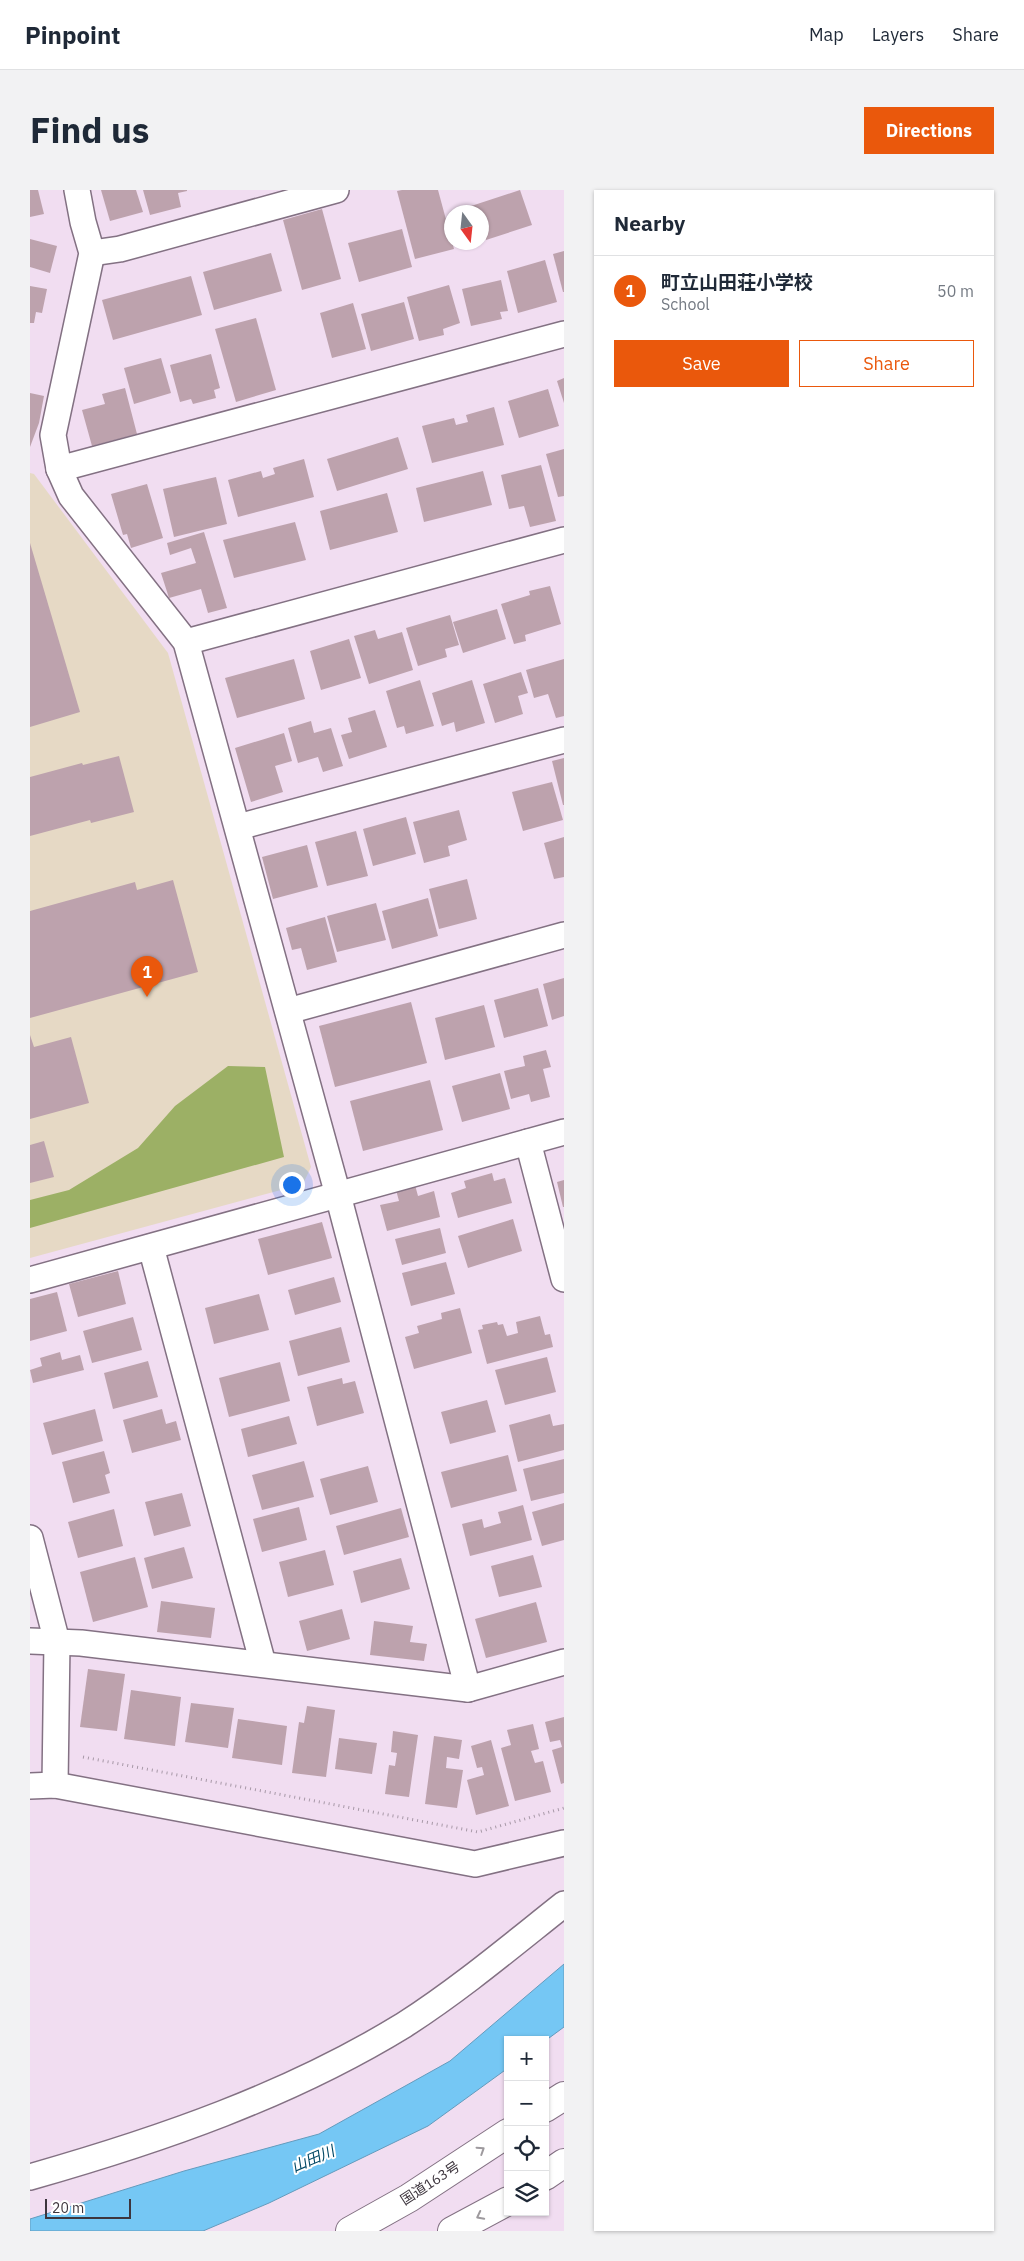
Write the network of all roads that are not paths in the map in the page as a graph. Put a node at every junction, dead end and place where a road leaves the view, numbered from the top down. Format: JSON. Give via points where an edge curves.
{"nodes":[{"id":1,"x":77,"y":190,"type":"edge"},
{"id":2,"x":336,"y":190,"type":"edge"},
{"id":3,"x":92,"y":252,"type":"junction"},
{"id":4,"x":564,"y":334,"type":"edge"},
{"id":5,"x":60,"y":469,"type":"junction"},
{"id":6,"x":564,"y":540,"type":"edge"},
{"id":7,"x":186,"y":642,"type":"junction"},
{"id":8,"x":564,"y":740,"type":"edge"},
{"id":9,"x":238,"y":827,"type":"junction"},
{"id":10,"x":564,"y":935,"type":"edge"},
{"id":11,"x":288,"y":1011,"type":"junction"},
{"id":12,"x":564,"y":1132,"type":"edge"},
{"id":13,"x":528,"y":1142,"type":"junction"},
{"id":14,"x":338,"y":1195,"type":"junction"},
{"id":15,"x":151,"y":1247,"type":"junction"},
{"id":16,"x":564,"y":1279,"type":"edge"},
{"id":17,"x":30,"y":1280,"type":"edge"},
{"id":18,"x":30,"y":1538,"type":"edge"},
{"id":19,"x":30,"y":1641,"type":"edge"},
{"id":20,"x":57,"y":1642,"type":"junction"},
{"id":21,"x":564,"y":1662,"type":"edge"},
{"id":22,"x":264,"y":1664,"type":"junction"},
{"id":23,"x":468,"y":1689,"type":"junction"},
{"id":24,"x":55,"y":1785,"type":"junction"},
{"id":25,"x":30,"y":1786,"type":"edge"},
{"id":26,"x":564,"y":1843,"type":"edge"},
{"id":27,"x":564,"y":1904,"type":"edge"},
{"id":28,"x":564,"y":2096,"type":"edge"},
{"id":29,"x":549,"y":2105,"type":"edge"},
{"id":30,"x":504,"y":2136,"type":"edge"},
{"id":31,"x":564,"y":2163,"type":"edge"},
{"id":32,"x":549,"y":2173,"type":"edge"},
{"id":33,"x":30,"y":2177,"type":"edge"},
{"id":34,"x":504,"y":2203,"type":"edge"},
{"id":35,"x":350,"y":2231,"type":"edge"},
{"id":36,"x":452,"y":2231,"type":"edge"}],
"edges":[{"from":1,"to":3,"type":"street"},
{"from":2,"to":3,"type":"street","via":[[120,249]]},
{"from":3,"to":5,"type":"street","via":[[53,435]]},
{"from":4,"to":5,"type":"street"},
{"from":5,"to":7,"type":"street","via":[[71,496]]},
{"from":6,"to":7,"type":"street"},
{"from":7,"to":9,"type":"street"},
{"from":8,"to":9,"type":"street"},
{"from":9,"to":11,"type":"street"},
{"from":10,"to":11,"type":"street"},
{"from":11,"to":14,"type":"street"},
{"from":12,"to":13,"type":"street"},
{"from":13,"to":14,"type":"street"},
{"from":13,"to":16,"type":"street"},
{"from":14,"to":15,"type":"street"},
{"from":14,"to":23,"type":"street"},
{"from":15,"to":17,"type":"street"},
{"from":15,"to":22,"type":"street"},
{"from":18,"to":20,"type":"street"},
{"from":19,"to":20,"type":"street"},
{"from":20,"to":22,"type":"street"},
{"from":20,"to":24,"type":"street"},
{"from":21,"to":23,"type":"street"},
{"from":22,"to":23,"type":"street"},
{"from":24,"to":25,"type":"street"},
{"from":24,"to":26,"type":"street","via":[[475,1864]]},
{"from":27,"to":33,"type":"street","via":[[446,1997],[358,2052],[278,2092],[121,2151]]},
{"from":28,"to":29,"type":"highway"},
{"from":35,"to":30,"type":"highway","name":"国道163号","one_way":true,"via":[[409,2198]]},
{"from":31,"to":32,"type":"highway"},
{"from":34,"to":36,"type":"highway","one_way":true}]}
